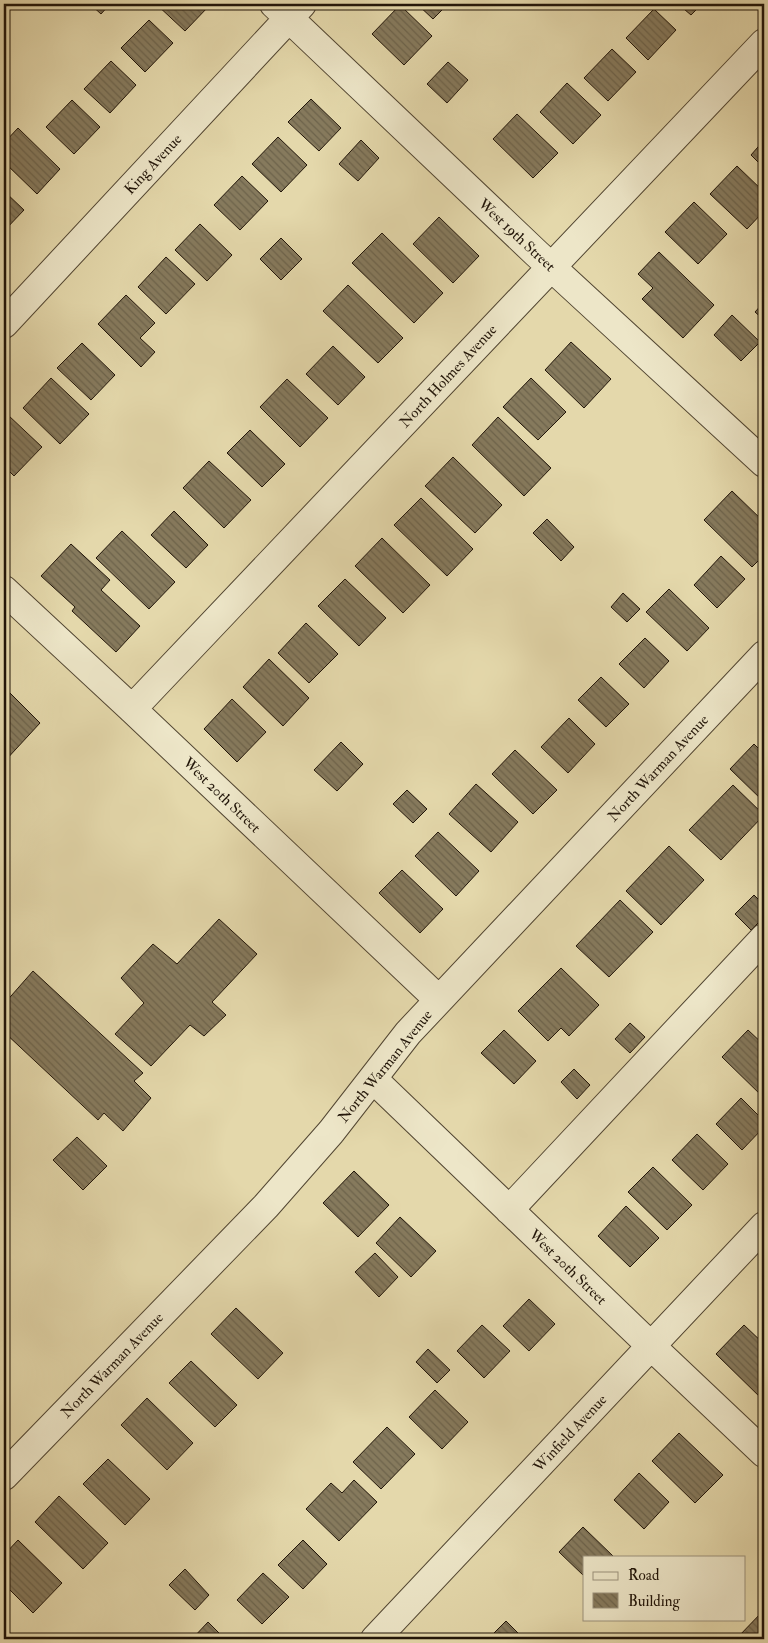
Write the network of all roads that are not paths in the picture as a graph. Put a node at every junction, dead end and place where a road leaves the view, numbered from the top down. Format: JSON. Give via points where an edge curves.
{"nodes":[{"id":1,"x":288,"y":9,"type":"edge"},
{"id":2,"x":764,"y":43,"type":"edge"},
{"id":3,"x":551,"y":266,"type":"junction"},
{"id":4,"x":4,"y":324,"type":"edge"},
{"id":5,"x":764,"y":463,"type":"edge"},
{"id":6,"x":4,"y":590,"type":"edge"},
{"id":7,"x":764,"y":655,"type":"edge"},
{"id":8,"x":132,"y":710,"type":"junction"},
{"id":9,"x":764,"y":938,"type":"edge"},
{"id":10,"x":439,"y":1000,"type":"junction"},
{"id":11,"x":373,"y":1079,"type":"junction"},
{"id":12,"x":509,"y":1210,"type":"junction"},
{"id":13,"x":764,"y":1226,"type":"edge"},
{"id":14,"x":651,"y":1346,"type":"junction"},
{"id":15,"x":764,"y":1453,"type":"edge"},
{"id":16,"x":4,"y":1476,"type":"edge"},
{"id":17,"x":375,"y":1639,"type":"edge"}],
"edges":[{"from":1,"to":3,"type":"street","name":"West 19th Street"},
{"from":1,"to":4,"type":"street","name":"King Avenue"},
{"from":2,"to":3,"type":"street","name":"North Holmes Avenue"},
{"from":3,"to":5,"type":"street","name":"West 19th Street"},
{"from":3,"to":8,"type":"street","name":"North Holmes Avenue"},
{"from":6,"to":8,"type":"street","name":"West 20th Street"},
{"from":7,"to":10,"type":"street","name":"North Warman Avenue"},
{"from":8,"to":10,"type":"street","name":"West 20th Street"},
{"from":9,"to":12,"type":"street"},
{"from":10,"to":11,"type":"street","name":"North Warman Avenue","via":[[408,1032]]},
{"from":11,"to":12,"type":"street","name":"West 20th Street"},
{"from":11,"to":16,"type":"street","name":"North Warman Avenue","via":[[266,1206]]},
{"from":12,"to":14,"type":"street","name":"West 20th Street"},
{"from":13,"to":14,"type":"street","name":"Winfield Avenue"},
{"from":14,"to":15,"type":"street","name":"West 20th Street"},
{"from":14,"to":17,"type":"street","name":"Winfield Avenue"}]}
